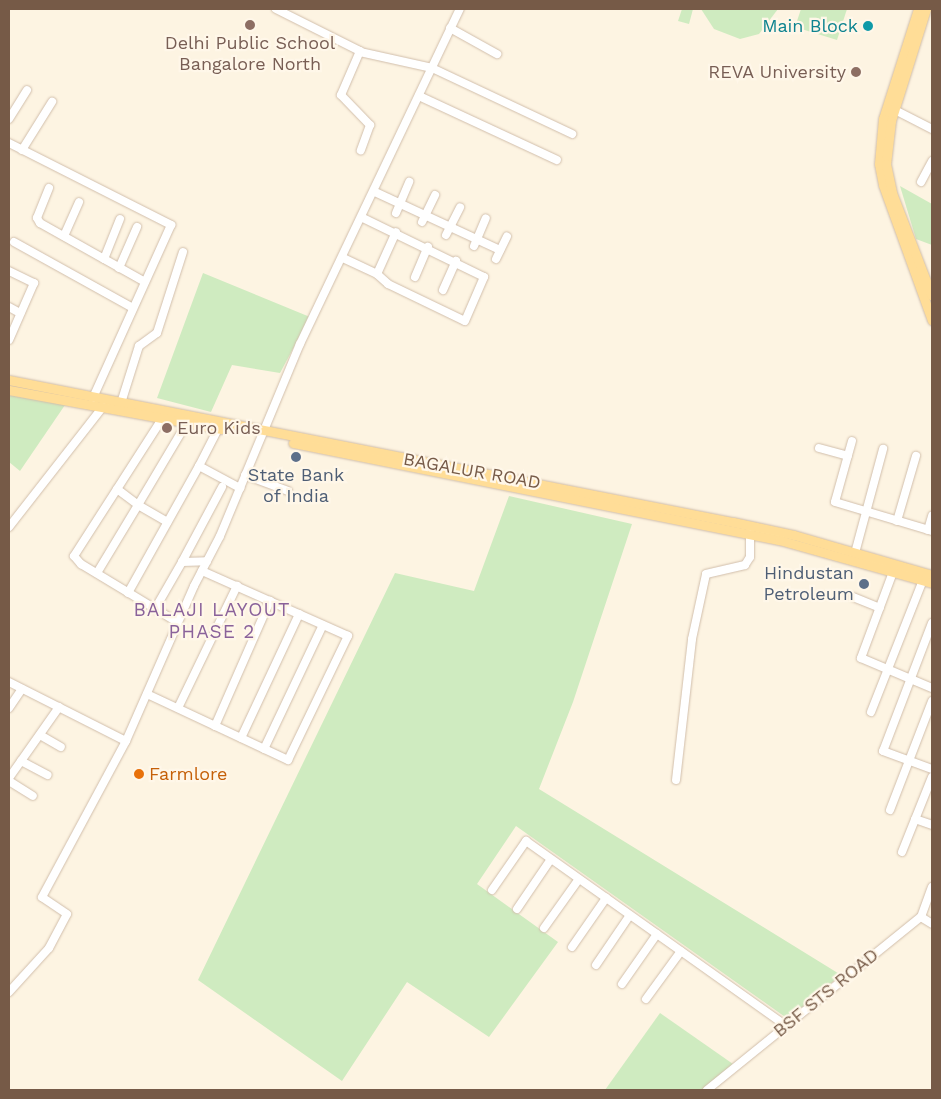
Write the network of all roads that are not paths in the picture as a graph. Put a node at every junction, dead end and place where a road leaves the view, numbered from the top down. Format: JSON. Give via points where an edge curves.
{"nodes":[{"id":1,"x":276,"y":9,"type":"edge"},
{"id":2,"x":460,"y":9,"type":"edge"},
{"id":3,"x":918,"y":9,"type":"edge"},
{"id":4,"x":926,"y":9,"type":"edge"},
{"id":5,"x":450,"y":28,"type":"junction"},
{"id":6,"x":360,"y":52,"type":"junction"},
{"id":7,"x":497,"y":54,"type":"dead end"},
{"id":8,"x":432,"y":68,"type":"junction"},
{"id":9,"x":27,"y":90,"type":"dead end"},
{"id":10,"x":419,"y":96,"type":"junction"},
{"id":11,"x":52,"y":102,"type":"dead end"},
{"id":12,"x":891,"y":108,"type":"junction"},
{"id":13,"x":9,"y":119,"type":"edge"},
{"id":14,"x":932,"y":129,"type":"edge"},
{"id":15,"x":572,"y":134,"type":"dead end"},
{"id":16,"x":9,"y":143,"type":"edge"},
{"id":17,"x":22,"y":150,"type":"junction"},
{"id":18,"x":361,"y":150,"type":"dead end"},
{"id":19,"x":557,"y":160,"type":"dead end"},
{"id":20,"x":932,"y":161,"type":"edge"},
{"id":21,"x":410,"y":182,"type":"dead end"},
{"id":22,"x":921,"y":182,"type":"dead end"},
{"id":23,"x":49,"y":188,"type":"dead end"},
{"id":24,"x":375,"y":192,"type":"junction"},
{"id":25,"x":435,"y":195,"type":"dead end"},
{"id":26,"x":79,"y":202,"type":"dead end"},
{"id":27,"x":400,"y":203,"type":"junction"},
{"id":28,"x":460,"y":207,"type":"dead end"},
{"id":29,"x":396,"y":213,"type":"dead end"},
{"id":30,"x":363,"y":218,"type":"junction"},
{"id":31,"x":486,"y":218,"type":"dead end"},
{"id":32,"x":120,"y":219,"type":"dead end"},
{"id":33,"x":423,"y":219,"type":"junction"},
{"id":34,"x":136,"y":227,"type":"dead end"},
{"id":35,"x":450,"y":227,"type":"junction"},
{"id":36,"x":396,"y":232,"type":"junction"},
{"id":37,"x":446,"y":235,"type":"dead end"},
{"id":38,"x":64,"y":236,"type":"junction"},
{"id":39,"x":507,"y":236,"type":"dead end"},
{"id":40,"x":14,"y":242,"type":"dead end"},
{"id":41,"x":475,"y":242,"type":"junction"},
{"id":42,"x":428,"y":247,"type":"junction"},
{"id":43,"x":500,"y":250,"type":"junction"},
{"id":44,"x":183,"y":252,"type":"dead end"},
{"id":45,"x":343,"y":258,"type":"junction"},
{"id":46,"x":104,"y":259,"type":"junction"},
{"id":47,"x":496,"y":259,"type":"dead end"},
{"id":48,"x":456,"y":261,"type":"junction"},
{"id":49,"x":119,"y":268,"type":"junction"},
{"id":50,"x":9,"y":271,"type":"edge"},
{"id":51,"x":915,"y":272,"type":"junction"},
{"id":52,"x":377,"y":274,"type":"junction"},
{"id":53,"x":928,"y":276,"type":"edge"},
{"id":54,"x":415,"y":277,"type":"dead end"},
{"id":55,"x":145,"y":282,"type":"junction"},
{"id":56,"x":443,"y":290,"type":"dead end"},
{"id":57,"x":932,"y":296,"type":"edge"},
{"id":58,"x":9,"y":307,"type":"edge"},
{"id":59,"x":133,"y":308,"type":"junction"},
{"id":60,"x":20,"y":313,"type":"junction"},
{"id":61,"x":932,"y":320,"type":"edge"},
{"id":62,"x":9,"y":340,"type":"edge"},
{"id":63,"x":9,"y":380,"type":"edge"},
{"id":64,"x":9,"y":390,"type":"edge"},
{"id":65,"x":93,"y":398,"type":"junction"},
{"id":66,"x":121,"y":403,"type":"junction"},
{"id":67,"x":106,"y":404,"type":"junction"},
{"id":68,"x":162,"y":419,"type":"junction"},
{"id":69,"x":186,"y":424,"type":"junction"},
{"id":70,"x":218,"y":428,"type":"junction"},
{"id":71,"x":262,"y":434,"type":"junction"},
{"id":72,"x":852,"y":441,"type":"dead end"},
{"id":73,"x":819,"y":448,"type":"dead end"},
{"id":74,"x":883,"y":448,"type":"dead end"},
{"id":75,"x":848,"y":456,"type":"junction"},
{"id":76,"x":916,"y":456,"type":"dead end"},
{"id":77,"x":200,"y":466,"type":"junction"},
{"id":78,"x":245,"y":475,"type":"junction"},
{"id":79,"x":489,"y":477,"type":"junction"},
{"id":80,"x":222,"y":486,"type":"dead end"},
{"id":81,"x":240,"y":488,"type":"junction"},
{"id":82,"x":117,"y":489,"type":"junction"},
{"id":83,"x":288,"y":491,"type":"dead end"},
{"id":84,"x":138,"y":506,"type":"junction"},
{"id":85,"x":866,"y":513,"type":"junction"},
{"id":86,"x":932,"y":516,"type":"edge"},
{"id":87,"x":897,"y":521,"type":"junction"},
{"id":88,"x":168,"y":522,"type":"junction"},
{"id":89,"x":9,"y":527,"type":"edge"},
{"id":90,"x":930,"y":530,"type":"edge"},
{"id":91,"x":750,"y":534,"type":"junction"},
{"id":92,"x":855,"y":553,"type":"junction"},
{"id":93,"x":207,"y":561,"type":"junction"},
{"id":94,"x":182,"y":562,"type":"junction"},
{"id":95,"x":202,"y":571,"type":"junction"},
{"id":96,"x":893,"y":572,"type":"junction"},
{"id":97,"x":97,"y":573,"type":"junction"},
{"id":98,"x":932,"y":575,"type":"edge"},
{"id":99,"x":928,"y":582,"type":"edge"},
{"id":100,"x":237,"y":586,"type":"junction"},
{"id":101,"x":128,"y":593,"type":"junction"},
{"id":102,"x":853,"y":597,"type":"dead end"},
{"id":103,"x":270,"y":601,"type":"junction"},
{"id":104,"x":880,"y":608,"type":"junction"},
{"id":105,"x":155,"y":609,"type":"junction"},
{"id":106,"x":299,"y":614,"type":"junction"},
{"id":107,"x":178,"y":622,"type":"junction"},
{"id":108,"x":932,"y":623,"type":"edge"},
{"id":109,"x":323,"y":625,"type":"junction"},
{"id":110,"x":889,"y":669,"type":"junction"},
{"id":111,"x":910,"y":678,"type":"junction"},
{"id":112,"x":9,"y":682,"type":"edge"},
{"id":113,"x":932,"y":688,"type":"edge"},
{"id":114,"x":22,"y":689,"type":"junction"},
{"id":115,"x":147,"y":694,"type":"junction"},
{"id":116,"x":932,"y":701,"type":"edge"},
{"id":117,"x":59,"y":707,"type":"junction"},
{"id":118,"x":9,"y":708,"type":"edge"},
{"id":119,"x":178,"y":708,"type":"junction"},
{"id":120,"x":871,"y":712,"type":"dead end"},
{"id":121,"x":215,"y":726,"type":"junction"},
{"id":122,"x":40,"y":735,"type":"junction"},
{"id":123,"x":241,"y":738,"type":"junction"},
{"id":124,"x":126,"y":741,"type":"junction"},
{"id":125,"x":61,"y":747,"type":"dead end"},
{"id":126,"x":264,"y":749,"type":"junction"},
{"id":127,"x":21,"y":761,"type":"junction"},
{"id":128,"x":909,"y":761,"type":"junction"},
{"id":129,"x":932,"y":769,"type":"edge"},
{"id":130,"x":47,"y":775,"type":"dead end"},
{"id":131,"x":932,"y":777,"type":"edge"},
{"id":132,"x":9,"y":780,"type":"edge"},
{"id":133,"x":676,"y":780,"type":"dead end"},
{"id":134,"x":33,"y":796,"type":"dead end"},
{"id":135,"x":890,"y":810,"type":"dead end"},
{"id":136,"x":915,"y":819,"type":"junction"},
{"id":137,"x":932,"y":825,"type":"edge"},
{"id":138,"x":902,"y":852,"type":"dead end"},
{"id":139,"x":552,"y":859,"type":"junction"},
{"id":140,"x":579,"y":879,"type":"junction"},
{"id":141,"x":492,"y":890,"type":"dead end"},
{"id":142,"x":931,"y":891,"type":"edge"},
{"id":143,"x":606,"y":898,"type":"junction"},
{"id":144,"x":517,"y":909,"type":"dead end"},
{"id":145,"x":630,"y":915,"type":"junction"},
{"id":146,"x":920,"y":917,"type":"junction"},
{"id":147,"x":932,"y":924,"type":"edge"},
{"id":148,"x":544,"y":928,"type":"dead end"},
{"id":149,"x":657,"y":934,"type":"junction"},
{"id":150,"x":572,"y":947,"type":"dead end"},
{"id":151,"x":681,"y":951,"type":"junction"},
{"id":152,"x":596,"y":965,"type":"dead end"},
{"id":153,"x":622,"y":984,"type":"dead end"},
{"id":154,"x":9,"y":992,"type":"edge"},
{"id":155,"x":646,"y":999,"type":"dead end"},
{"id":156,"x":786,"y":1026,"type":"junction"},
{"id":157,"x":707,"y":1090,"type":"edge"}],
"edges":[{"from":1,"to":6,"type":"street"},
{"from":2,"to":5,"type":"street"},
{"from":3,"to":12,"type":"main road"},
{"from":4,"to":12,"type":"main road"},
{"from":5,"to":7,"type":"street"},
{"from":5,"to":8,"type":"street"},
{"from":6,"to":8,"type":"street"},
{"from":6,"to":18,"type":"street","via":[[341,94],[370,124]]},
{"from":8,"to":10,"type":"street"},
{"from":8,"to":15,"type":"street"},
{"from":9,"to":13,"type":"street"},
{"from":10,"to":19,"type":"street"},
{"from":10,"to":24,"type":"street"},
{"from":11,"to":17,"type":"street"},
{"from":12,"to":14,"type":"street"},
{"from":12,"to":51,"type":"main road","via":[[879,164],[883,186]]},
{"from":12,"to":53,"type":"main road","via":[[886,164],[892,193]]},
{"from":16,"to":17,"type":"street"},
{"from":17,"to":55,"type":"street","via":[[170,225]]},
{"from":20,"to":22,"type":"street"},
{"from":21,"to":27,"type":"street"},
{"from":23,"to":38,"type":"street","via":[[37,218]]},
{"from":24,"to":27,"type":"street"},
{"from":24,"to":30,"type":"street"},
{"from":25,"to":33,"type":"street"},
{"from":26,"to":38,"type":"street"},
{"from":27,"to":29,"type":"street"},
{"from":27,"to":33,"type":"street"},
{"from":28,"to":35,"type":"street"},
{"from":30,"to":36,"type":"street"},
{"from":30,"to":45,"type":"street"},
{"from":31,"to":41,"type":"street"},
{"from":32,"to":46,"type":"street"},
{"from":33,"to":35,"type":"street"},
{"from":34,"to":49,"type":"street"},
{"from":35,"to":37,"type":"street"},
{"from":35,"to":41,"type":"street"},
{"from":36,"to":42,"type":"street"},
{"from":36,"to":52,"type":"street"},
{"from":38,"to":46,"type":"street"},
{"from":39,"to":43,"type":"street"},
{"from":40,"to":59,"type":"street"},
{"from":41,"to":43,"type":"street"},
{"from":42,"to":48,"type":"street"},
{"from":42,"to":54,"type":"street"},
{"from":43,"to":47,"type":"street"},
{"from":44,"to":66,"type":"street","via":[[157,333],[140,346]]},
{"from":45,"to":52,"type":"street"},
{"from":45,"to":71,"type":"street","via":[[300,344]]},
{"from":46,"to":49,"type":"street"},
{"from":48,"to":52,"type":"street","via":[[484,277],[465,320],[388,284]]},
{"from":48,"to":56,"type":"street"},
{"from":49,"to":55,"type":"street"},
{"from":50,"to":60,"type":"street","via":[[34,283]]},
{"from":51,"to":53,"type":"street"},
{"from":51,"to":61,"type":"main road"},
{"from":53,"to":57,"type":"main road"},
{"from":55,"to":59,"type":"street"},
{"from":58,"to":60,"type":"street"},
{"from":59,"to":65,"type":"street"},
{"from":60,"to":62,"type":"street"},
{"from":63,"to":65,"type":"main road","name":"BAGALUR ROAD"},
{"from":64,"to":67,"type":"main road","name":"BAGALUR ROAD"},
{"from":65,"to":67,"type":"main road","name":"BAGALUR ROAD"},
{"from":66,"to":67,"type":"main road","name":"BAGALUR ROAD"},
{"from":66,"to":71,"type":"main road","name":"BAGALUR ROAD"},
{"from":67,"to":68,"type":"main road","name":"BAGALUR ROAD"},
{"from":67,"to":89,"type":"street"},
{"from":68,"to":69,"type":"main road","name":"BAGALUR ROAD"},
{"from":68,"to":82,"type":"street"},
{"from":69,"to":70,"type":"main road","name":"BAGALUR ROAD"},
{"from":69,"to":84,"type":"street"},
{"from":70,"to":71,"type":"main road","name":"BAGALUR ROAD"},
{"from":70,"to":77,"type":"street"},
{"from":71,"to":78,"type":"street"},
{"from":71,"to":79,"type":"main road","name":"BAGALUR ROAD"},
{"from":72,"to":75,"type":"street"},
{"from":73,"to":75,"type":"street"},
{"from":74,"to":85,"type":"street"},
{"from":75,"to":85,"type":"street","via":[[835,502]]},
{"from":76,"to":87,"type":"street"},
{"from":77,"to":81,"type":"street"},
{"from":77,"to":88,"type":"street"},
{"from":78,"to":81,"type":"street"},
{"from":78,"to":83,"type":"street"},
{"from":79,"to":91,"type":"main road","name":"BAGALUR ROAD"},
{"from":79,"to":92,"type":"main road","name":"BAGALUR ROAD","via":[[733,522]]},
{"from":80,"to":94,"type":"street"},
{"from":81,"to":93,"type":"street"},
{"from":82,"to":84,"type":"street"},
{"from":82,"to":97,"type":"street","via":[[74,556],[75,560]]},
{"from":84,"to":88,"type":"street"},
{"from":84,"to":97,"type":"street"},
{"from":85,"to":87,"type":"street"},
{"from":85,"to":92,"type":"street"},
{"from":86,"to":90,"type":"street"},
{"from":87,"to":90,"type":"street"},
{"from":88,"to":101,"type":"street"},
{"from":91,"to":96,"type":"main road","name":"BAGALUR ROAD"},
{"from":91,"to":133,"type":"street","via":[[750,557],[745,565],[706,574],[692,639]]},
{"from":92,"to":98,"type":"main road","name":"BAGALUR ROAD"},
{"from":93,"to":94,"type":"street"},
{"from":93,"to":95,"type":"street"},
{"from":94,"to":105,"type":"street"},
{"from":95,"to":100,"type":"street"},
{"from":95,"to":107,"type":"street"},
{"from":96,"to":99,"type":"main road","name":"BAGALUR ROAD"},
{"from":96,"to":104,"type":"street"},
{"from":97,"to":101,"type":"street"},
{"from":99,"to":110,"type":"street"},
{"from":100,"to":103,"type":"street"},
{"from":100,"to":119,"type":"street"},
{"from":101,"to":105,"type":"street"},
{"from":102,"to":104,"type":"street"},
{"from":103,"to":106,"type":"street"},
{"from":103,"to":121,"type":"street"},
{"from":104,"to":110,"type":"street","via":[[861,658]]},
{"from":105,"to":107,"type":"street"},
{"from":106,"to":109,"type":"street"},
{"from":106,"to":123,"type":"street"},
{"from":107,"to":115,"type":"street"},
{"from":108,"to":111,"type":"street"},
{"from":109,"to":126,"type":"street"},
{"from":109,"to":126,"type":"street","via":[[348,636],[288,760]]},
{"from":110,"to":111,"type":"street"},
{"from":110,"to":120,"type":"street"},
{"from":111,"to":113,"type":"street"},
{"from":111,"to":128,"type":"street","via":[[884,751]]},
{"from":112,"to":114,"type":"street"},
{"from":114,"to":117,"type":"street"},
{"from":114,"to":118,"type":"street"},
{"from":115,"to":119,"type":"street"},
{"from":115,"to":124,"type":"street"},
{"from":116,"to":128,"type":"street"},
{"from":117,"to":122,"type":"street"},
{"from":117,"to":124,"type":"street"},
{"from":119,"to":121,"type":"street"},
{"from":121,"to":123,"type":"street"},
{"from":122,"to":125,"type":"street"},
{"from":122,"to":127,"type":"street"},
{"from":123,"to":126,"type":"street"},
{"from":124,"to":154,"type":"street","via":[[42,897],[67,914],[49,948]]},
{"from":127,"to":130,"type":"street"},
{"from":127,"to":132,"type":"street"},
{"from":128,"to":129,"type":"street"},
{"from":128,"to":135,"type":"street"},
{"from":131,"to":136,"type":"street"},
{"from":132,"to":134,"type":"street"},
{"from":136,"to":137,"type":"street"},
{"from":136,"to":138,"type":"street"},
{"from":139,"to":140,"type":"street"},
{"from":139,"to":141,"type":"street","via":[[526,841]]},
{"from":139,"to":144,"type":"street"},
{"from":140,"to":143,"type":"street"},
{"from":140,"to":148,"type":"street"},
{"from":142,"to":146,"type":"street","name":"BSF STS ROAD"},
{"from":143,"to":145,"type":"street"},
{"from":143,"to":150,"type":"street"},
{"from":145,"to":149,"type":"street"},
{"from":145,"to":152,"type":"street"},
{"from":146,"to":147,"type":"street"},
{"from":146,"to":156,"type":"street","name":"BSF STS ROAD"},
{"from":149,"to":151,"type":"street"},
{"from":149,"to":153,"type":"street"},
{"from":151,"to":155,"type":"street"},
{"from":151,"to":156,"type":"street"},
{"from":156,"to":157,"type":"street","name":"BSF STS ROAD"}]}
